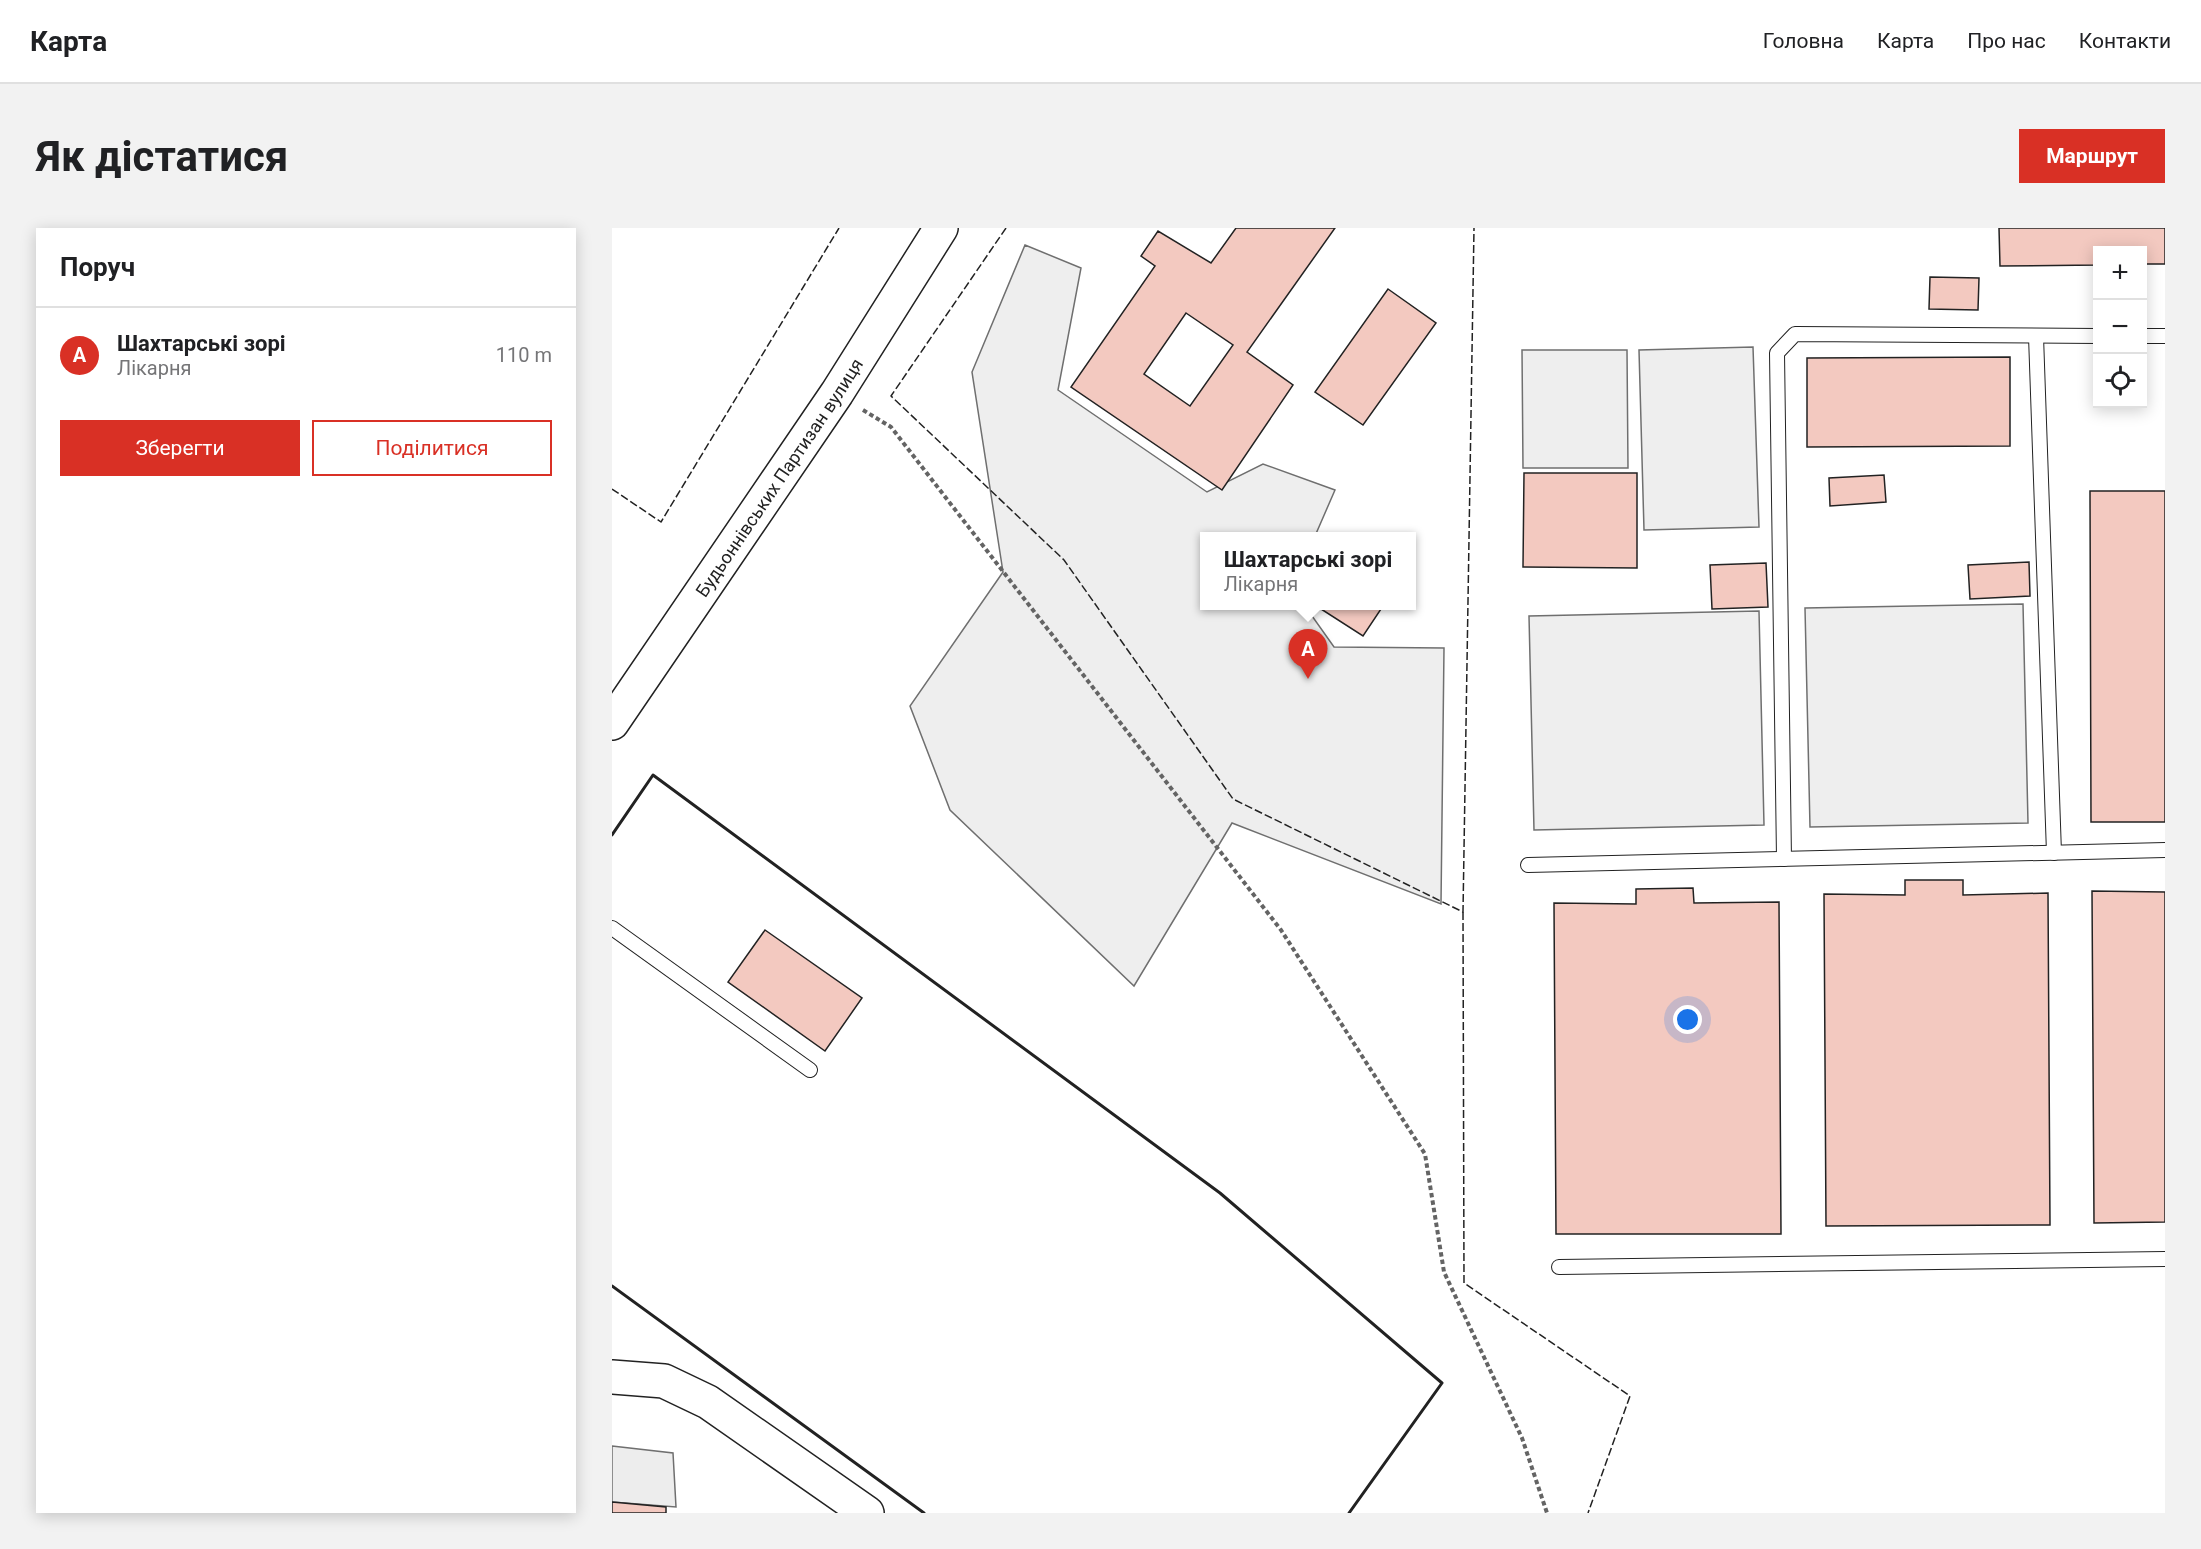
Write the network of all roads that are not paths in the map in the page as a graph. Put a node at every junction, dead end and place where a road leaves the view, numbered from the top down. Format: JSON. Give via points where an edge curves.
{"nodes":[{"id":1,"x":941,"y":228,"type":"edge"},
{"id":2,"x":2036,"y":336,"type":"junction"},
{"id":3,"x":2093,"y":336,"type":"edge"},
{"id":4,"x":2147,"y":336,"type":"edge"},
{"id":5,"x":2165,"y":336,"type":"edge"},
{"id":6,"x":612,"y":723,"type":"edge"},
{"id":7,"x":2165,"y":850,"type":"edge"},
{"id":8,"x":2054,"y":853,"type":"junction"},
{"id":9,"x":1784,"y":859,"type":"junction"},
{"id":10,"x":1528,"y":865,"type":"dead end"},
{"id":11,"x":612,"y":928,"type":"edge"},
{"id":12,"x":810,"y":1070,"type":"dead end"},
{"id":13,"x":2165,"y":1259,"type":"edge"},
{"id":14,"x":1559,"y":1267,"type":"dead end"},
{"id":15,"x":612,"y":1377,"type":"edge"},
{"id":16,"x":867,"y":1513,"type":"edge"}],
"edges":[{"from":1,"to":6,"type":"main road","name":"Будьоннівських Партизан вулиця","via":[[837,393]]},
{"from":2,"to":3,"type":"lane"},
{"from":2,"to":8,"type":"lane"},
{"from":2,"to":9,"type":"lane","via":[[1795,334],[1777,353]]},
{"from":4,"to":5,"type":"lane"},
{"from":7,"to":8,"type":"lane"},
{"from":8,"to":9,"type":"lane"},
{"from":9,"to":10,"type":"lane"},
{"from":11,"to":12,"type":"lane"},
{"from":13,"to":14,"type":"lane"},
{"from":15,"to":16,"type":"main road","via":[[664,1381],[708,1402]]}]}
